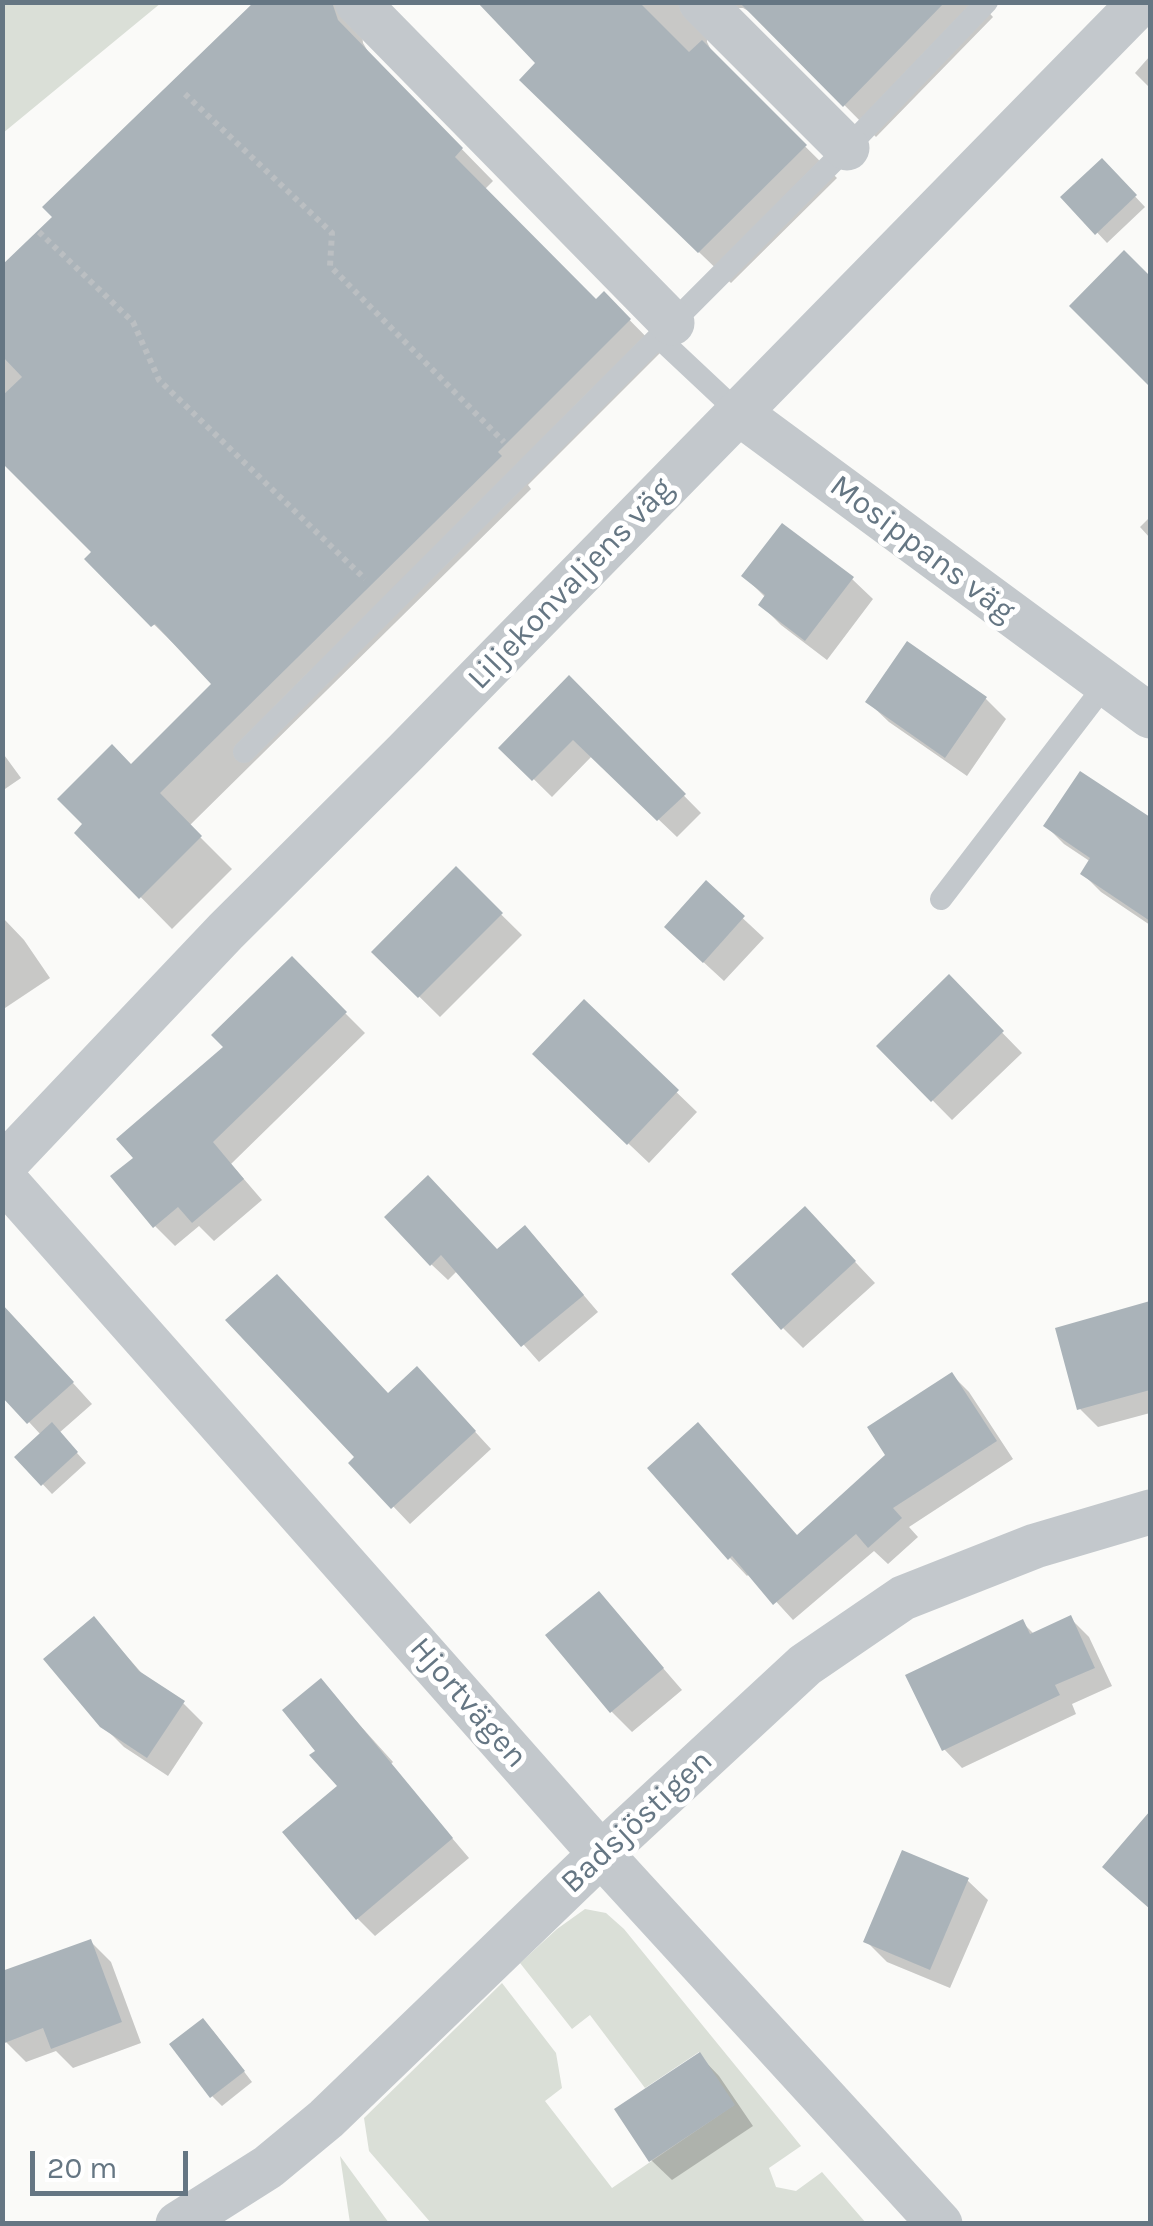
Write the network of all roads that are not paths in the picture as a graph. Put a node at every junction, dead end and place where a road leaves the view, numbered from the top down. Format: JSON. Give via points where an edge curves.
{"nodes":[{"id":1,"x":357,"y":2,"type":"edge"},
{"id":2,"x":701,"y":2,"type":"edge"},
{"id":3,"x":986,"y":2,"type":"edge"},
{"id":4,"x":1141,"y":2,"type":"edge"},
{"id":5,"x":847,"y":148,"type":"junction"},
{"id":6,"x":665,"y":330,"type":"junction"},
{"id":7,"x":739,"y":412,"type":"junction"},
{"id":8,"x":1105,"y":685,"type":"junction"},
{"id":9,"x":1150,"y":716,"type":"edge"},
{"id":10,"x":244,"y":752,"type":"dead end"},
{"id":11,"x":941,"y":899,"type":"dead end"},
{"id":12,"x":2,"y":1168,"type":"edge"},
{"id":13,"x":2,"y":1177,"type":"edge"},
{"id":14,"x":1150,"y":1512,"type":"edge"},
{"id":15,"x":600,"y":1854,"type":"junction"},
{"id":16,"x":178,"y":2224,"type":"edge"},
{"id":17,"x":940,"y":2224,"type":"edge"}],
"edges":[{"from":1,"to":6,"type":"street"},
{"from":2,"to":5,"type":"street"},
{"from":3,"to":5,"type":"lane"},
{"from":4,"to":7,"type":"street","name":"Liljekonvaljens väg"},
{"from":5,"to":6,"type":"lane"},
{"from":6,"to":7,"type":"lane"},
{"from":6,"to":10,"type":"lane"},
{"from":7,"to":8,"type":"street","name":"Mosippans väg"},
{"from":7,"to":12,"type":"street","name":"Liljekonvaljens väg","via":[[226,931]]},
{"from":8,"to":9,"type":"street","name":"Mosippans väg"},
{"from":8,"to":11,"type":"lane"},
{"from":13,"to":15,"type":"street","name":"Hjortvägen"},
{"from":14,"to":15,"type":"street","name":"Badsjöstigen","via":[[1035,1546],[903,1598],[805,1665]]},
{"from":15,"to":16,"type":"street","name":"Badsjöstigen","via":[[326,2119],[268,2167]]},
{"from":15,"to":17,"type":"street","name":"Hjortvägen"}]}
